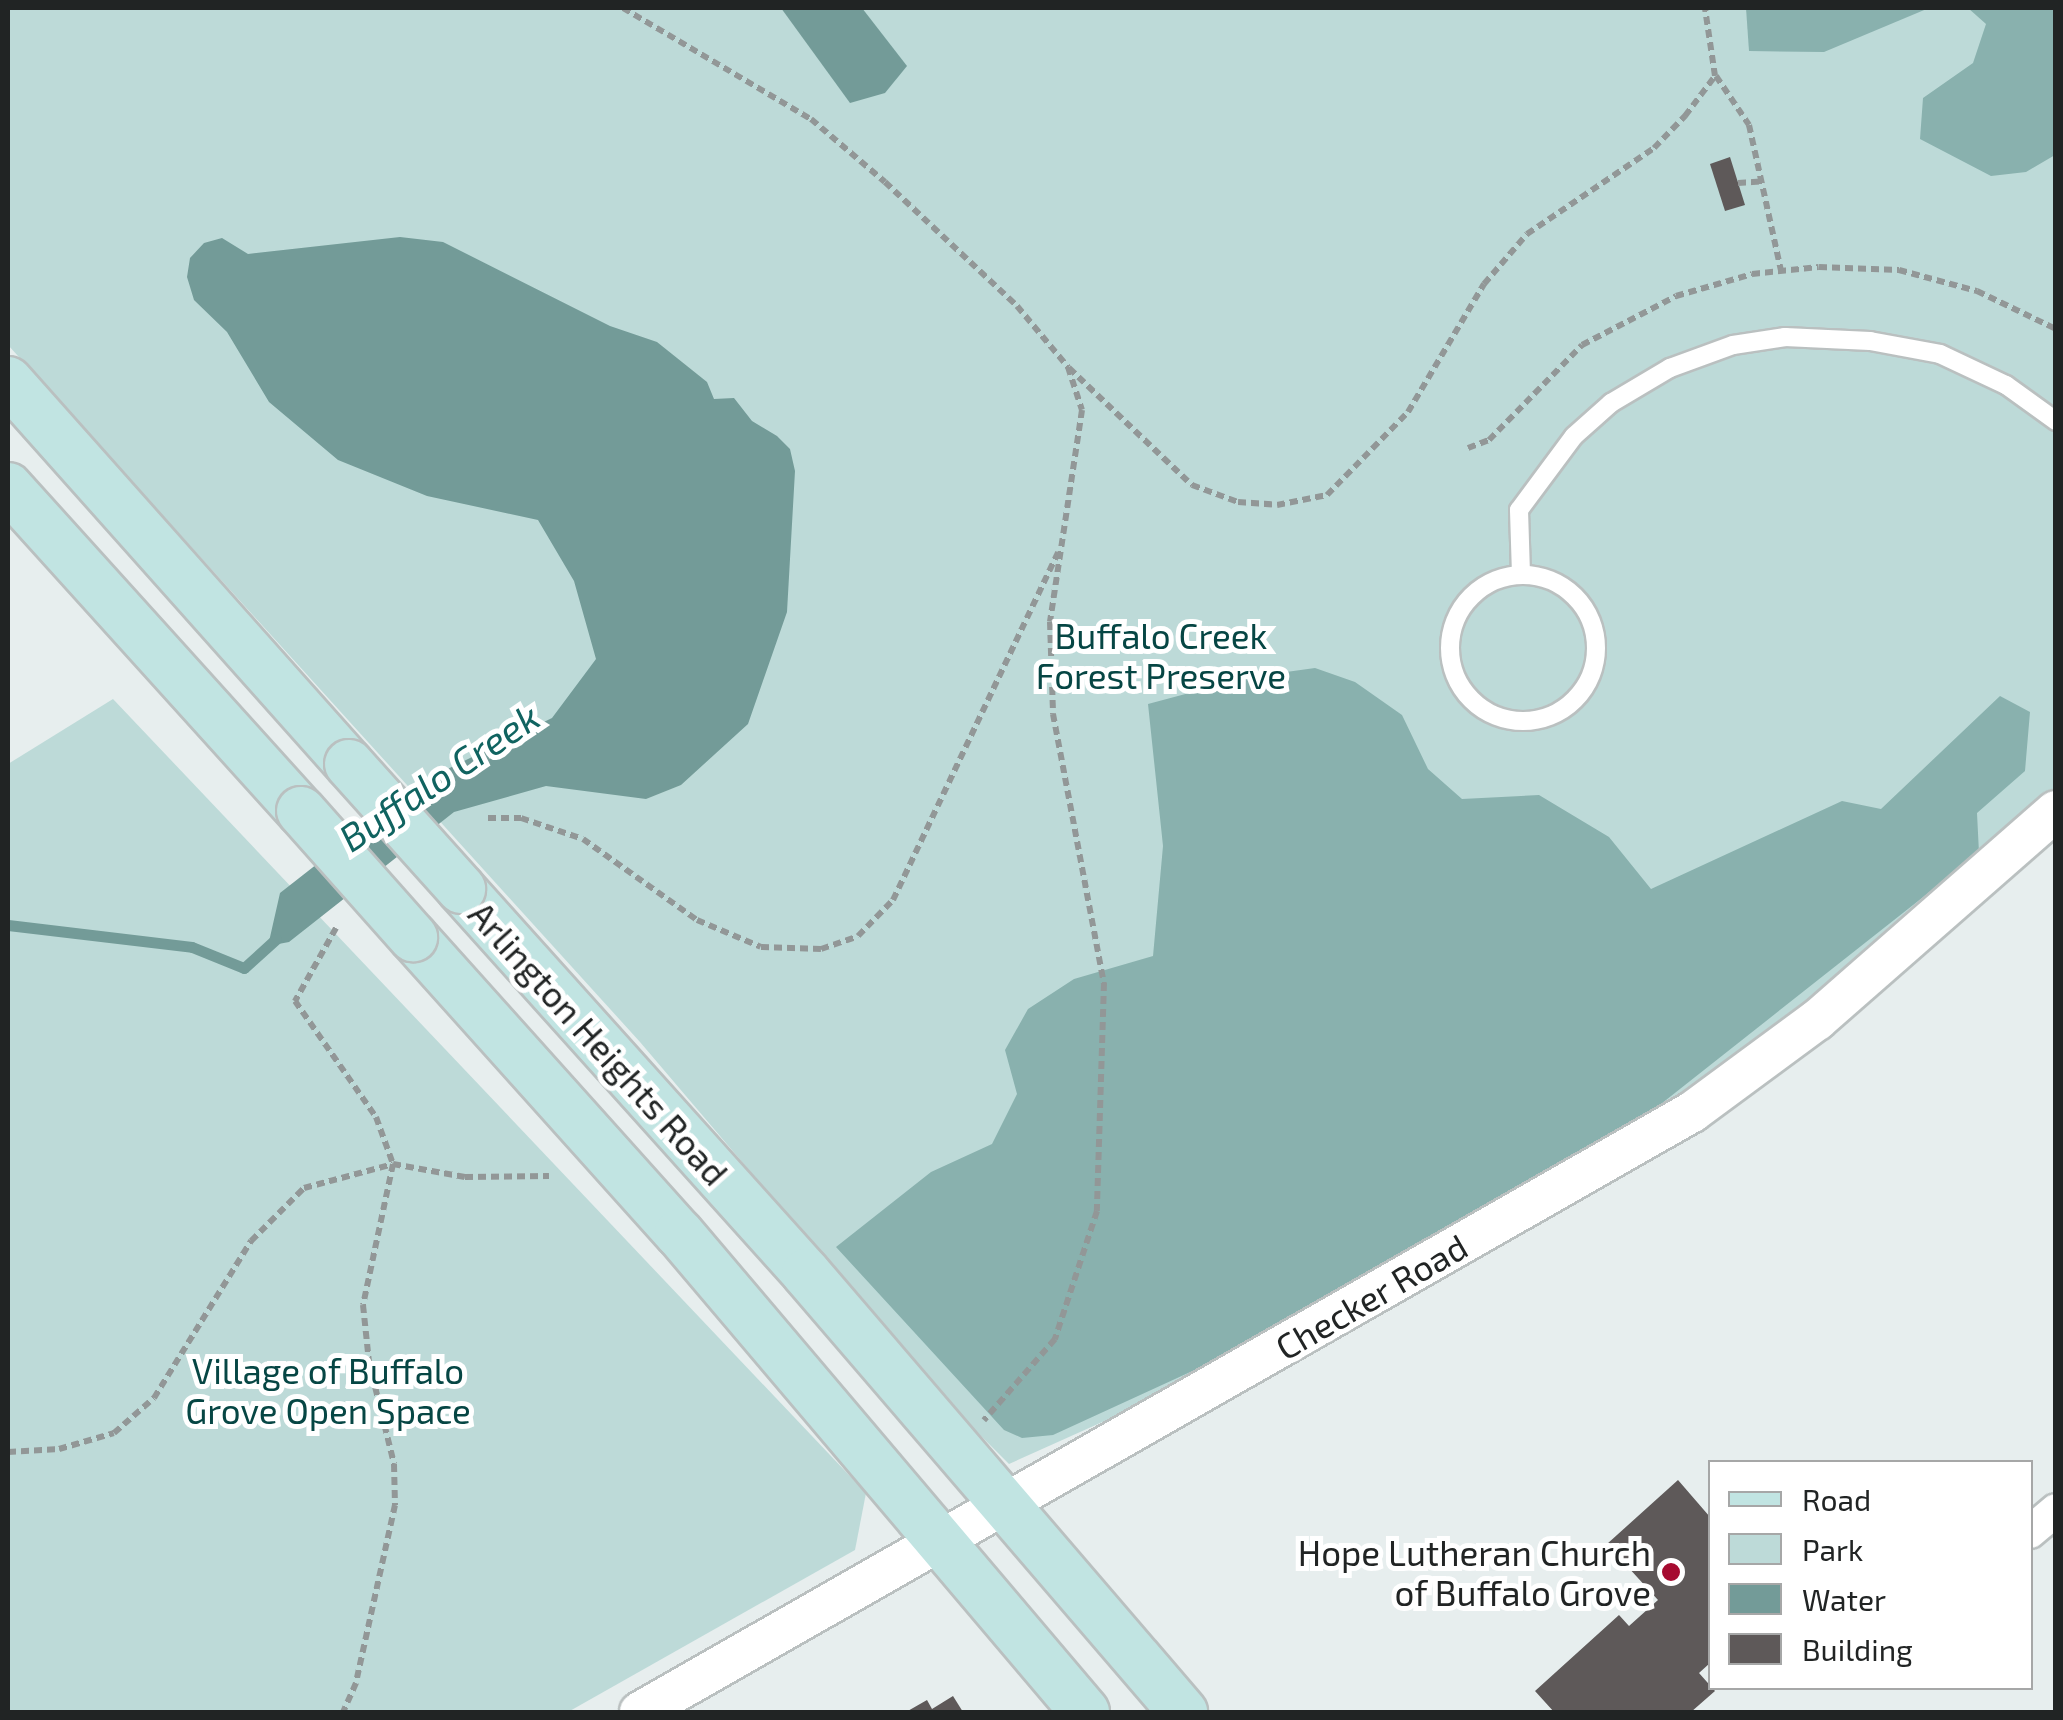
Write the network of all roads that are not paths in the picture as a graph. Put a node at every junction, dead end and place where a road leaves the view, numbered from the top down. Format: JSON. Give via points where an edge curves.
{"nodes":[{"id":1,"x":8,"y":381,"type":"edge"},
{"id":2,"x":2056,"y":420,"type":"edge"},
{"id":3,"x":8,"y":487,"type":"edge"},
{"id":4,"x":1521,"y":574,"type":"junction"},
{"id":5,"x":2056,"y":811,"type":"edge"},
{"id":6,"x":1000,"y":1504,"type":"junction"},
{"id":7,"x":2056,"y":1510,"type":"edge"},
{"id":8,"x":2033,"y":1529,"type":"edge"},
{"id":9,"x":938,"y":1544,"type":"junction"},
{"id":10,"x":640,"y":1712,"type":"edge"},
{"id":11,"x":1085,"y":1712,"type":"edge"},
{"id":12,"x":1183,"y":1712,"type":"edge"}],
"edges":[{"from":1,"to":6,"type":"main road","name":"Arlington Heights Road","bridge":true,"via":[[806,1272]]},
{"from":2,"to":4,"type":"lane","via":[[1940,354],[1802,338],[1733,345],[1656,377],[1611,403],[1574,436],[1519,510]]},
{"from":3,"to":9,"type":"main road","name":"Arlington Heights Road","bridge":true,"via":[[679,1233]]},
{"from":4,"to":4,"type":"lane","via":[[1476,592],[1451,632],[1450,657],[1471,700],[1514,721],[1561,711],[1590,679],[1596,658],[1590,616],[1578,599],[1542,577]]},
{"from":5,"to":6,"type":"street","name":"Checker Road","via":[[1817,1020],[1692,1112]]},
{"from":6,"to":9,"type":"street","name":"Checker Road"},
{"from":6,"to":12,"type":"main road","name":"Arlington Heights Road"},
{"from":7,"to":8,"type":"street"},
{"from":9,"to":10,"type":"street","name":"Checker Road"},
{"from":9,"to":11,"type":"main road","name":"Arlington Heights Road"}]}
